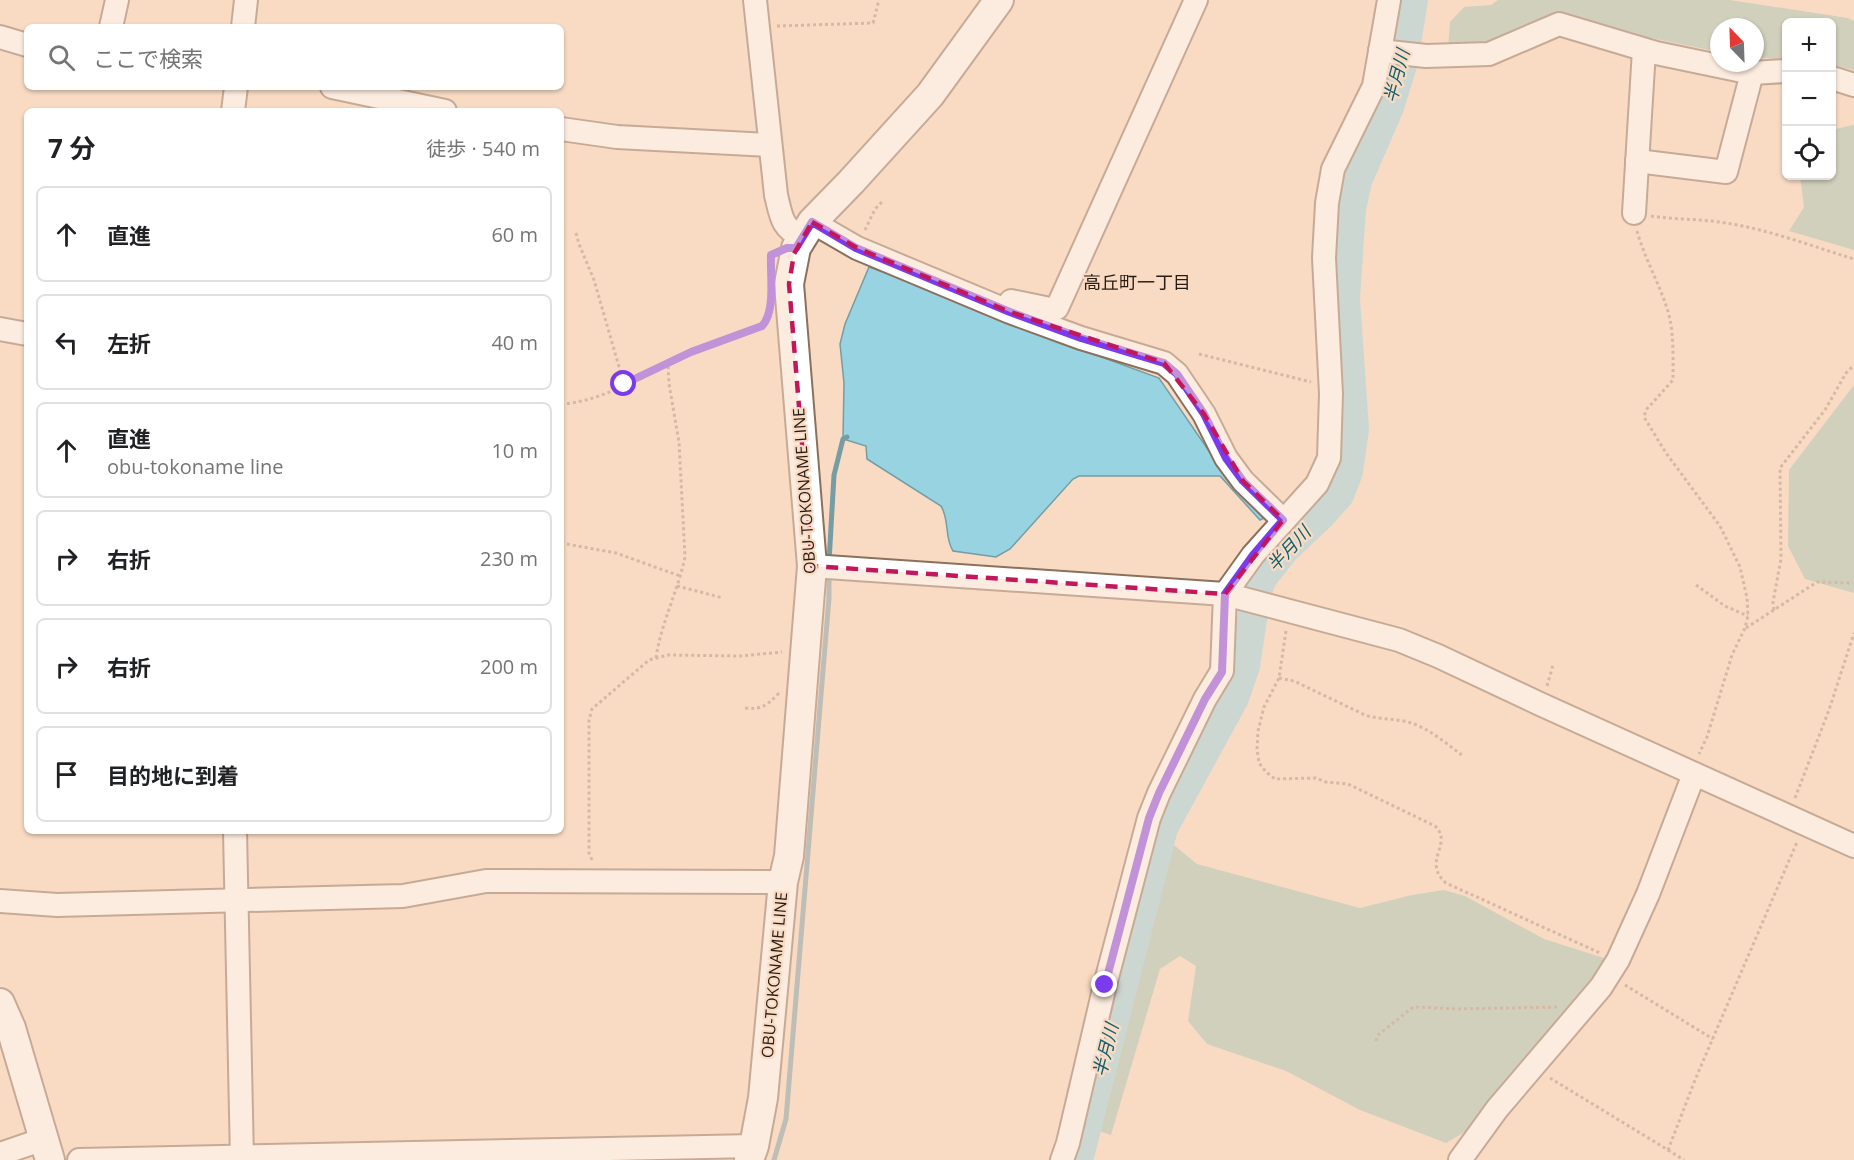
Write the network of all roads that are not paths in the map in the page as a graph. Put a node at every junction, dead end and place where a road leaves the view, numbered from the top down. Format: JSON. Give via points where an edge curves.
{"nodes":[{"id":1,"x":117,"y":0,"type":"edge"},
{"id":2,"x":246,"y":0,"type":"edge"},
{"id":3,"x":755,"y":0,"type":"edge"},
{"id":4,"x":999,"y":0,"type":"edge"},
{"id":5,"x":1196,"y":0,"type":"edge"},
{"id":6,"x":1389,"y":0,"type":"edge"},
{"id":7,"x":112,"y":24,"type":"edge"},
{"id":8,"x":243,"y":24,"type":"edge"},
{"id":9,"x":0,"y":37,"type":"edge"},
{"id":10,"x":24,"y":44,"type":"edge"},
{"id":11,"x":1644,"y":50,"type":"junction"},
{"id":12,"x":1388,"y":52,"type":"junction"},
{"id":13,"x":1782,"y":71,"type":"edge"},
{"id":14,"x":1752,"y":73,"type":"junction"},
{"id":15,"x":1836,"y":79,"type":"edge"},
{"id":16,"x":1854,"y":85,"type":"edge"},
{"id":17,"x":236,"y":90,"type":"edge"},
{"id":18,"x":346,"y":90,"type":"edge"},
{"id":19,"x":233,"y":108,"type":"edge"},
{"id":20,"x":431,"y":108,"type":"edge"},
{"id":21,"x":564,"y":129,"type":"edge"},
{"id":22,"x":770,"y":145,"type":"junction"},
{"id":23,"x":1637,"y":161,"type":"junction"},
{"id":24,"x":1634,"y":215,"type":"road end"},
{"id":25,"x":807,"y":229,"type":"junction"},
{"id":26,"x":993,"y":305,"type":"junction"},
{"id":27,"x":0,"y":329,"type":"edge"},
{"id":28,"x":24,"y":333,"type":"edge"},
{"id":29,"x":1283,"y":520,"type":"junction"},
{"id":30,"x":812,"y":566,"type":"junction"},
{"id":31,"x":1233,"y":596,"type":"junction"},
{"id":32,"x":1693,"y":773,"type":"junction"},
{"id":33,"x":235,"y":834,"type":"edge"},
{"id":34,"x":1854,"y":846,"type":"edge"},
{"id":35,"x":783,"y":882,"type":"junction"},
{"id":36,"x":0,"y":901,"type":"edge"},
{"id":37,"x":236,"y":901,"type":"junction"},
{"id":38,"x":0,"y":1003,"type":"edge"},
{"id":39,"x":47,"y":1149,"type":"edge"},
{"id":40,"x":752,"y":1153,"type":"edge"},
{"id":41,"x":0,"y":1154,"type":"edge"},
{"id":42,"x":242,"y":1158,"type":"edge"},
{"id":43,"x":78,"y":1160,"type":"edge"},
{"id":44,"x":1062,"y":1160,"type":"edge"},
{"id":45,"x":1460,"y":1160,"type":"edge"}],
"edges":[{"from":1,"to":7,"type":"street"},
{"from":2,"to":8,"type":"street"},
{"from":3,"to":22,"type":"street"},
{"from":4,"to":25,"type":"main road","name":"OBU-TOKONAME LINE","via":[[930,95]]},
{"from":5,"to":26,"type":"street","via":[[1057,308],[1004,299]]},
{"from":6,"to":12,"type":"street"},
{"from":9,"to":10,"type":"street"},
{"from":11,"to":12,"type":"street","via":[[1559,24],[1489,54],[1426,56]]},
{"from":11,"to":14,"type":"street"},
{"from":11,"to":23,"type":"street"},
{"from":12,"to":29,"type":"street","via":[[1333,169],[1327,203],[1324,258],[1329,458],[1317,484]]},
{"from":13,"to":14,"type":"street"},
{"from":14,"to":23,"type":"street","via":[[1726,172]]},
{"from":15,"to":16,"type":"street"},
{"from":17,"to":19,"type":"street"},
{"from":18,"to":20,"type":"street"},
{"from":21,"to":22,"type":"street","via":[[617,137]]},
{"from":22,"to":25,"type":"street","via":[[783,223],[791,232]]},
{"from":23,"to":24,"type":"street"},
{"from":25,"to":26,"type":"street"},
{"from":25,"to":30,"type":"main road","name":"OBU-TOKONAME LINE","via":[[794,254],[789,284]]},
{"from":26,"to":29,"type":"street","via":[[1164,363],[1177,374],[1204,414],[1226,458],[1243,481]]},
{"from":27,"to":28,"type":"street"},
{"from":29,"to":31,"type":"street","via":[[1253,555]]},
{"from":30,"to":31,"type":"street"},
{"from":30,"to":35,"type":"main road","name":"OBU-TOKONAME LINE","via":[[789,856]]},
{"from":31,"to":32,"type":"street","via":[[1399,640]]},
{"from":31,"to":44,"type":"street","via":[[1222,672],[1205,699],[1149,818]]},
{"from":32,"to":34,"type":"street"},
{"from":32,"to":45,"type":"street","via":[[1648,894],[1614,968],[1497,1109]]},
{"from":33,"to":37,"type":"street"},
{"from":35,"to":37,"type":"street","via":[[486,881],[403,896]]},
{"from":35,"to":40,"type":"main road","name":"OBU-TOKONAME LINE","via":[[763,1098]]},
{"from":36,"to":37,"type":"street","via":[[57,905]]},
{"from":37,"to":42,"type":"street"},
{"from":38,"to":39,"type":"main road"},
{"from":39,"to":41,"type":"street"},
{"from":40,"to":42,"type":"street"},
{"from":42,"to":43,"type":"street"}]}
